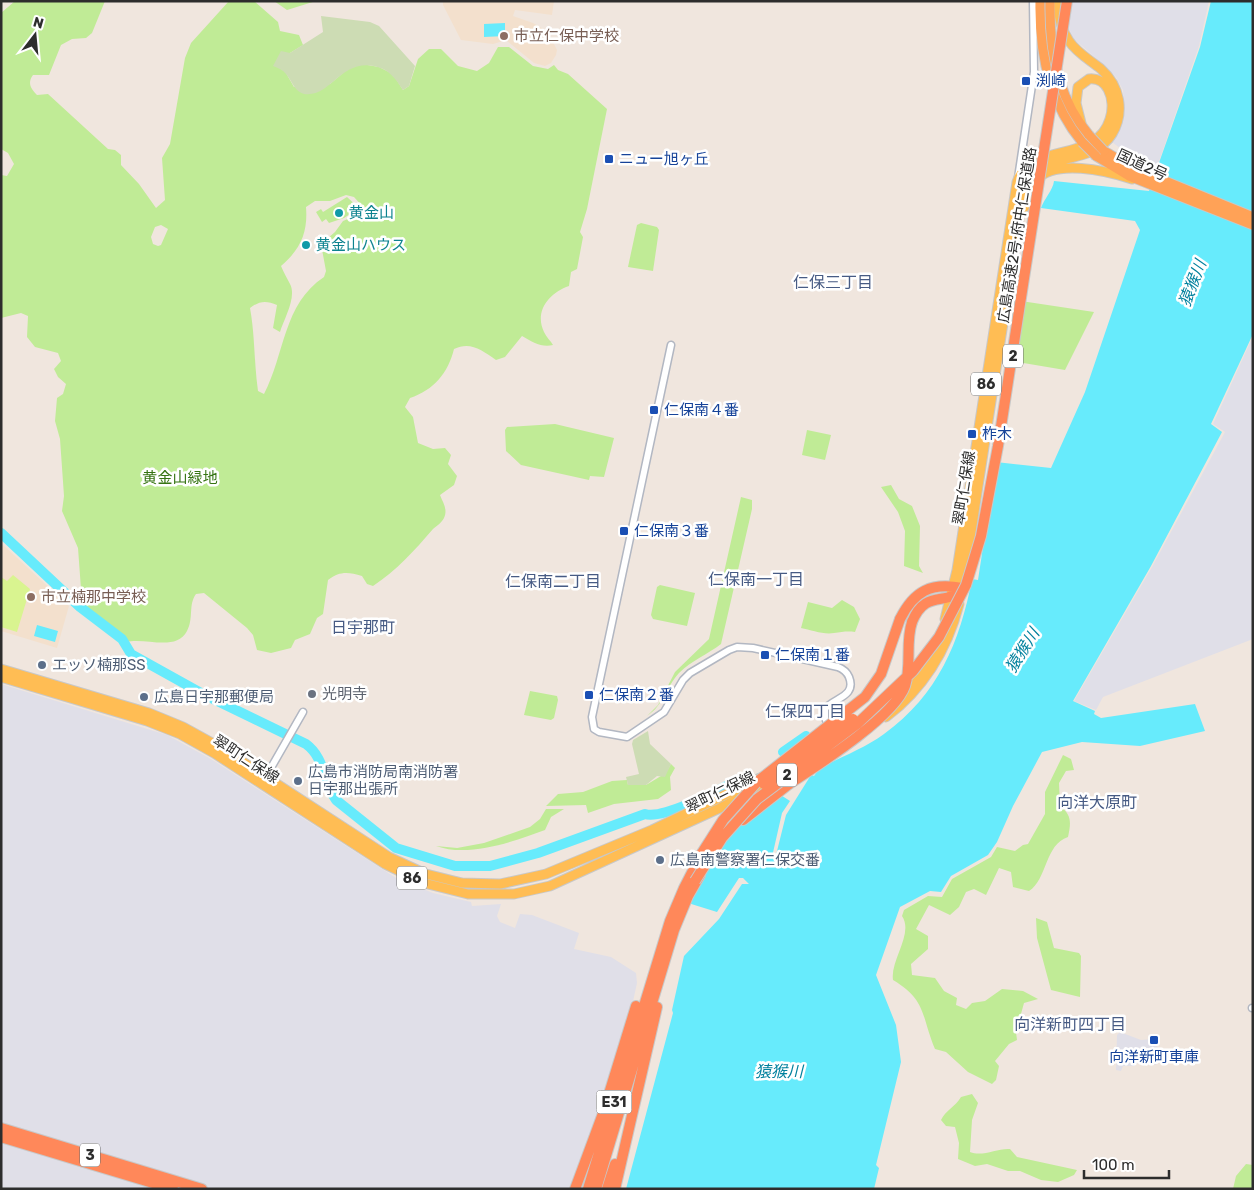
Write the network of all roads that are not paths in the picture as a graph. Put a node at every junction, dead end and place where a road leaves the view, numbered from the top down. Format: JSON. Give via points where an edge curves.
{"nodes":[{"id":1,"x":1033,"y":1,"type":"edge"},
{"id":2,"x":1040,"y":1,"type":"edge"},
{"id":3,"x":1050,"y":1,"type":"edge"},
{"id":4,"x":1059,"y":1,"type":"edge"},
{"id":5,"x":1068,"y":1,"type":"edge"},
{"id":6,"x":1082,"y":127,"type":"junction"},
{"id":7,"x":1086,"y":138,"type":"junction"},
{"id":8,"x":1130,"y":174,"type":"junction"},
{"id":9,"x":1017,"y":182,"type":"junction"},
{"id":10,"x":1253,"y":217,"type":"edge"},
{"id":11,"x":1020,"y":221,"type":"junction"},
{"id":12,"x":1253,"y":226,"type":"edge"},
{"id":13,"x":671,"y":345,"type":"dead end"},
{"id":14,"x":956,"y":590,"type":"junction"},
{"id":15,"x":928,"y":601,"type":"junction"},
{"id":16,"x":947,"y":614,"type":"junction"},
{"id":17,"x":1,"y":669,"type":"edge"},
{"id":18,"x":1,"y":677,"type":"edge"},
{"id":19,"x":897,"y":688,"type":"junction"},
{"id":20,"x":303,"y":712,"type":"dead end"},
{"id":21,"x":835,"y":744,"type":"junction"},
{"id":22,"x":263,"y":781,"type":"junction"},
{"id":23,"x":702,"y":853,"type":"junction"},
{"id":24,"x":694,"y":876,"type":"junction"},
{"id":25,"x":667,"y":952,"type":"junction"},
{"id":26,"x":644,"y":1017,"type":"junction"},
{"id":27,"x":633,"y":1103,"type":"junction"},
{"id":28,"x":605,"y":1108,"type":"junction"},
{"id":29,"x":1,"y":1128,"type":"edge"},
{"id":30,"x":1,"y":1137,"type":"edge"},
{"id":31,"x":107,"y":1169,"type":"junction"},
{"id":32,"x":176,"y":1185,"type":"edge"},
{"id":33,"x":161,"y":1189,"type":"edge"},
{"id":34,"x":202,"y":1189,"type":"edge"},
{"id":35,"x":211,"y":1189,"type":"edge"},
{"id":36,"x":575,"y":1189,"type":"edge"},
{"id":37,"x":580,"y":1189,"type":"edge"},
{"id":38,"x":588,"y":1189,"type":"edge"},
{"id":39,"x":596,"y":1189,"type":"edge"},
{"id":40,"x":607,"y":1189,"type":"edge"},
{"id":41,"x":615,"y":1189,"type":"edge"}],
"edges":[{"from":1,"to":9,"type":"street","via":[[1034,72]]},
{"from":2,"to":7,"type":"highway","name":"国道2号","via":[[1042,54],[1049,80],[1063,114]]},
{"from":3,"to":6,"type":"highway","name":"国道2号","via":[[1050,33],[1056,70],[1070,107]]},
{"from":4,"to":11,"type":"main road","name":"翠町仁保線","number":"86","via":[[1060,21],[1069,41],[1107,75],[1115,87],[1119,99],[1118,120],[1109,138],[1094,151],[1032,171],[1022,192]]},
{"from":5,"to":19,"type":"highway","name":"広島高速2号;府中仁保道路","number":"2","bridge":true,"via":[[1023,296],[979,545],[950,619],[927,654]]},
{"from":6,"to":7,"type":"highway","name":"国道2号"},
{"from":6,"to":9,"type":"main road","name":"翠町仁保線","number":"86","via":[[1076,103],[1077,92],[1085,81],[1098,80],[1108,88],[1112,104],[1104,132],[1084,147],[1032,162],[1021,172]]},
{"from":7,"to":8,"type":"highway","name":"国道2号","bridge":true,"via":[[1100,153]]},
{"from":8,"to":10,"type":"highway","name":"国道2号"},
{"from":8,"to":11,"type":"main road","via":[[1084,169],[1052,170],[1032,185]]},
{"from":8,"to":12,"type":"highway","name":"国道2号"},
{"from":9,"to":14,"type":"main road","name":"翠町仁保線","number":"86"},
{"from":11,"to":14,"type":"main road","name":"翠町仁保線","number":"86"},
{"from":13,"to":21,"type":"street","via":[[592,724],[599,732],[627,737],[664,712],[690,673],[722,652],[745,646],[846,671],[850,680],[848,693],[827,706],[824,714]]},
{"from":14,"to":15,"type":"highway"},
{"from":14,"to":16,"type":"main road","name":"翠町仁保線","number":"86"},
{"from":14,"to":21,"type":"main road","name":"翠町仁保線","number":"86","via":[[947,640],[924,679],[884,719]]},
{"from":14,"to":23,"type":"highway","bridge":true,"via":[[938,586],[923,592],[910,603],[900,619],[881,674],[872,689],[849,712],[758,781],[723,820]]},
{"from":15,"to":16,"type":"highway","via":[[943,602]]},
{"from":15,"to":24,"type":"highway","bridge":true,"via":[[912,622],[906,680],[898,699],[858,735],[752,812]]},
{"from":16,"to":21,"type":"main road","name":"翠町仁保線","number":"86","via":[[934,648],[914,679],[884,708]]},
{"from":17,"to":22,"type":"main road","name":"翠町仁保線","number":"86","via":[[184,726]]},
{"from":18,"to":22,"type":"main road","name":"翠町仁保線","number":"86","via":[[180,734]]},
{"from":19,"to":23,"type":"highway","name":"広島高速2号;府中仁保道路","number":"2","bridge":true,"via":[[772,778],[733,814]]},
{"from":19,"to":24,"type":"highway","name":"広島高速2号;府中仁保道路","number":"2","bridge":true,"via":[[857,724],[757,799]]},
{"from":20,"to":22,"type":"street"},
{"from":21,"to":22,"type":"main road","name":"翠町仁保線","number":"86","via":[[652,830],[546,874],[500,884],[450,880],[408,866]]},
{"from":23,"to":24,"type":"highway","name":"広島高速2号;府中仁保道路","number":"2"},
{"from":24,"to":25,"type":"highway","name":"広島高速2号;府中仁保道路","number":"2"},
{"from":24,"to":26,"type":"highway","name":"広島高速2号;府中仁保道路","number":"2","via":[[670,922]]},
{"from":24,"to":28,"type":"highway","via":[[674,904],[659,943],[628,1028]]},
{"from":25,"to":26,"type":"highway","name":"広島高速2号;府中仁保道路","number":"2"},
{"from":25,"to":27,"type":"highway","via":[[647,1053]]},
{"from":26,"to":38,"type":"highway","number":"E31"},
{"from":26,"to":39,"type":"highway","number":"E31"},
{"from":27,"to":40,"type":"highway"},
{"from":27,"to":41,"type":"highway"},
{"from":28,"to":36,"type":"highway"},
{"from":28,"to":37,"type":"highway"},
{"from":29,"to":32,"type":"highway","number":"3"},
{"from":30,"to":31,"type":"highway","number":"3"},
{"from":31,"to":32,"type":"highway","number":"3"},
{"from":31,"to":33,"type":"highway"},
{"from":32,"to":34,"type":"highway","number":"3"},
{"from":32,"to":35,"type":"highway"}]}
